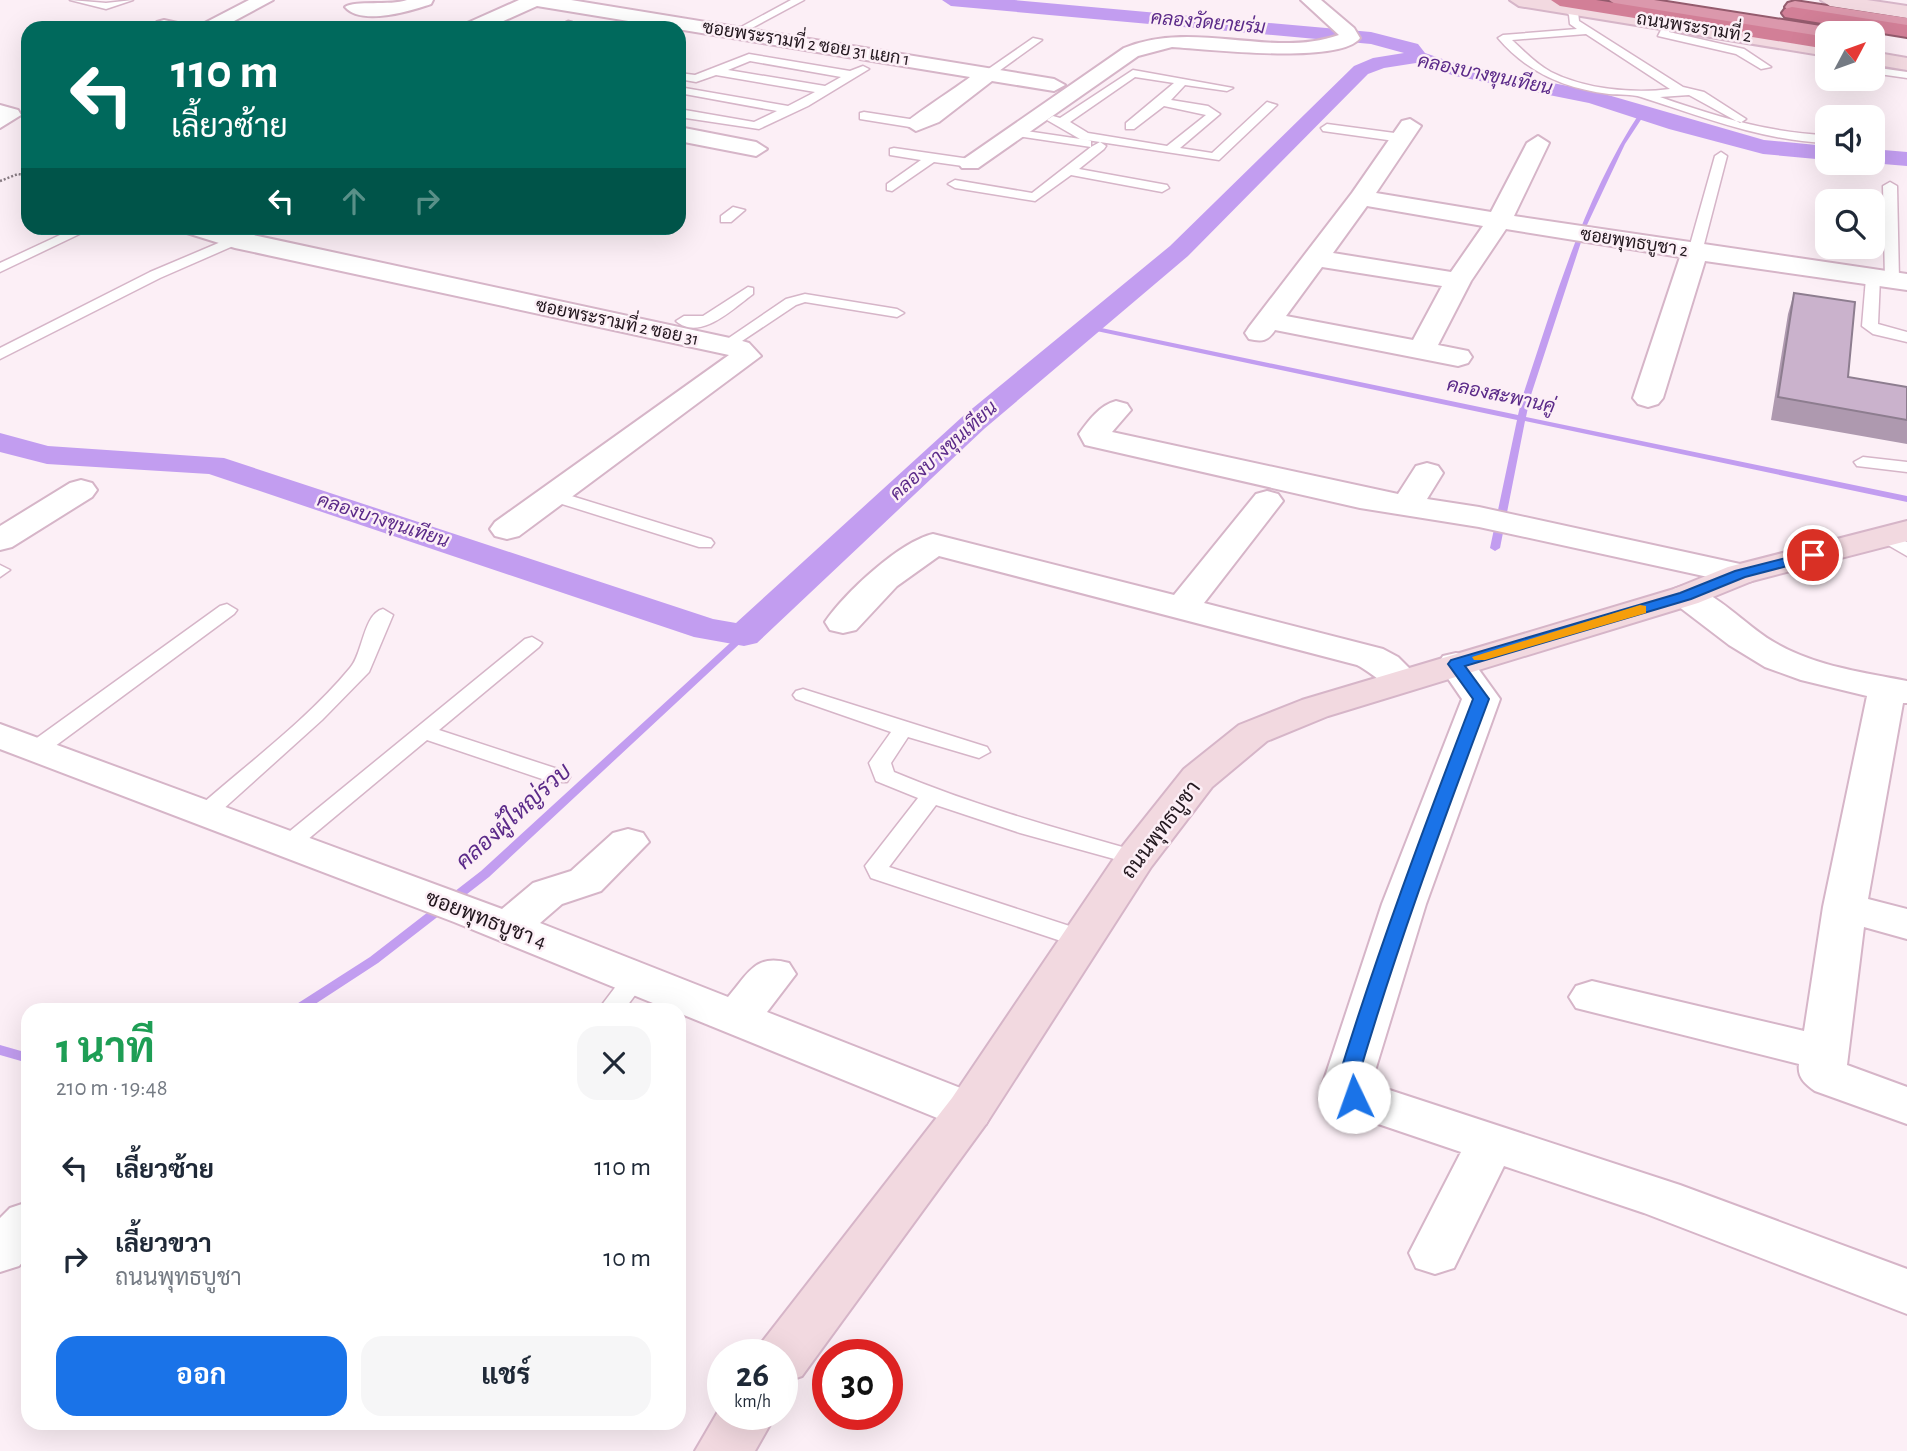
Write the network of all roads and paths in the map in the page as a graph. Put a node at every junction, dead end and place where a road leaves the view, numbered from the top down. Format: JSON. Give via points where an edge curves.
{"nodes":[{"id":1,"x":75,"y":0,"type":"edge"},
{"id":2,"x":128,"y":0,"type":"edge"},
{"id":3,"x":264,"y":0,"type":"edge"},
{"id":4,"x":424,"y":0,"type":"edge"},
{"id":5,"x":535,"y":0,"type":"edge"},
{"id":6,"x":799,"y":0,"type":"edge"},
{"id":7,"x":1519,"y":0,"type":"edge"},
{"id":8,"x":1618,"y":0,"type":"edge"},
{"id":9,"x":1639,"y":0,"type":"edge"},
{"id":10,"x":1710,"y":0,"type":"edge"},
{"id":11,"x":1830,"y":0,"type":"edge"},
{"id":12,"x":1312,"y":2,"type":"edge"},
{"id":13,"x":1781,"y":2,"type":"edge"},
{"id":14,"x":1564,"y":4,"type":"edge"},
{"id":15,"x":1348,"y":5,"type":"dead end"},
{"id":16,"x":355,"y":6,"type":"dead end"},
{"id":17,"x":1907,"y":12,"type":"edge"},
{"id":18,"x":1907,"y":19,"type":"edge"},
{"id":19,"x":222,"y":21,"type":"edge"},
{"id":20,"x":488,"y":21,"type":"edge"},
{"id":21,"x":662,"y":21,"type":"edge"},
{"id":22,"x":1669,"y":24,"type":"junction"},
{"id":23,"x":1907,"y":24,"type":"edge"},
{"id":24,"x":686,"y":25,"type":"edge"},
{"id":25,"x":1815,"y":28,"type":"edge"},
{"id":26,"x":1371,"y":29,"type":"dead end"},
{"id":27,"x":1346,"y":31,"type":"junction"},
{"id":28,"x":1588,"y":31,"type":"junction"},
{"id":29,"x":1815,"y":31,"type":"edge"},
{"id":30,"x":1907,"y":32,"type":"edge"},
{"id":31,"x":735,"y":33,"type":"junction"},
{"id":32,"x":1037,"y":40,"type":"dead end"},
{"id":33,"x":1815,"y":41,"type":"edge"},
{"id":34,"x":1885,"y":41,"type":"edge"},
{"id":35,"x":785,"y":42,"type":"junction"},
{"id":36,"x":1907,"y":45,"type":"edge"},
{"id":37,"x":1815,"y":49,"type":"edge"},
{"id":38,"x":1885,"y":52,"type":"edge"},
{"id":39,"x":1907,"y":56,"type":"edge"},
{"id":40,"x":749,"y":57,"type":"junction"},
{"id":41,"x":1885,"y":60,"type":"edge"},
{"id":42,"x":1907,"y":64,"type":"edge"},
{"id":43,"x":1765,"y":67,"type":"dead end"},
{"id":44,"x":1107,"y":69,"type":"junction"},
{"id":45,"x":713,"y":71,"type":"junction"},
{"id":46,"x":1885,"y":72,"type":"edge"},
{"id":47,"x":1133,"y":73,"type":"junction"},
{"id":48,"x":988,"y":74,"type":"junction"},
{"id":49,"x":1907,"y":75,"type":"edge"},
{"id":50,"x":686,"y":77,"type":"edge"},
{"id":51,"x":696,"y":79,"type":"junction"},
{"id":52,"x":1182,"y":80,"type":"junction"},
{"id":53,"x":686,"y":84,"type":"edge"},
{"id":54,"x":1054,"y":85,"type":"dead end"},
{"id":55,"x":1227,"y":88,"type":"dead end"},
{"id":56,"x":686,"y":89,"type":"edge"},
{"id":57,"x":827,"y":90,"type":"junction"},
{"id":58,"x":1680,"y":90,"type":"junction"},
{"id":59,"x":1644,"y":95,"type":"junction"},
{"id":60,"x":1162,"y":102,"type":"junction"},
{"id":61,"x":1271,"y":106,"type":"dead end"},
{"id":62,"x":791,"y":110,"type":"junction"},
{"id":63,"x":0,"y":112,"type":"edge"},
{"id":64,"x":686,"y":114,"type":"edge"},
{"id":65,"x":863,"y":116,"type":"dead end"},
{"id":66,"x":0,"y":121,"type":"edge"},
{"id":67,"x":1752,"y":122,"type":"dead end"},
{"id":68,"x":916,"y":124,"type":"joint"},
{"id":69,"x":1130,"y":126,"type":"dead end"},
{"id":70,"x":1327,"y":128,"type":"dead end"},
{"id":71,"x":1017,"y":132,"type":"junction"},
{"id":72,"x":1406,"y":132,"type":"joint"},
{"id":73,"x":686,"y":135,"type":"edge"},
{"id":74,"x":1815,"y":139,"type":"edge"},
{"id":75,"x":1538,"y":143,"type":"dead end"},
{"id":76,"x":756,"y":149,"type":"dead end"},
{"id":77,"x":1169,"y":150,"type":"junction"},
{"id":78,"x":894,"y":152,"type":"dead end"},
{"id":79,"x":1721,"y":156,"type":"dead end"},
{"id":80,"x":930,"y":159,"type":"junction"},
{"id":81,"x":970,"y":163,"type":"joint"},
{"id":82,"x":1071,"y":171,"type":"junction"},
{"id":83,"x":21,"y":175,"type":"edge"},
{"id":84,"x":0,"y":181,"type":"edge"},
{"id":85,"x":955,"y":184,"type":"dead end"},
{"id":86,"x":1890,"y":186,"type":"dead end"},
{"id":87,"x":892,"y":187,"type":"dead end"},
{"id":88,"x":1162,"y":188,"type":"dead end"},
{"id":89,"x":1361,"y":198,"type":"junction"},
{"id":90,"x":738,"y":210,"type":"dead end"},
{"id":91,"x":726,"y":219,"type":"dead end"},
{"id":92,"x":1499,"y":221,"type":"junction"},
{"id":93,"x":70,"y":235,"type":"edge"},
{"id":94,"x":218,"y":235,"type":"edge"},
{"id":95,"x":234,"y":240,"type":"junction"},
{"id":96,"x":1695,"y":252,"type":"junction"},
{"id":97,"x":1317,"y":258,"type":"junction"},
{"id":98,"x":0,"y":268,"type":"edge"},
{"id":99,"x":1891,"y":280,"type":"edge"},
{"id":100,"x":1458,"y":281,"type":"junction"},
{"id":101,"x":748,"y":291,"type":"dead end"},
{"id":102,"x":897,"y":313,"type":"dead end"},
{"id":103,"x":684,"y":321,"type":"dead end"},
{"id":104,"x":1907,"y":337,"type":"edge"},
{"id":105,"x":725,"y":346,"type":"junction"},
{"id":106,"x":1422,"y":349,"type":"junction"},
{"id":107,"x":0,"y":354,"type":"edge"},
{"id":108,"x":1458,"y":357,"type":"dead end"},
{"id":109,"x":1648,"y":398,"type":"dead end"},
{"id":110,"x":1116,"y":410,"type":"dead end"},
{"id":111,"x":1863,"y":462,"type":"dead end"},
{"id":112,"x":1907,"y":467,"type":"edge"},
{"id":113,"x":1427,"y":473,"type":"dead end"},
{"id":114,"x":81,"y":490,"type":"dead end"},
{"id":115,"x":552,"y":495,"type":"junction"},
{"id":116,"x":1267,"y":501,"type":"dead end"},
{"id":117,"x":1406,"y":507,"type":"junction"},
{"id":118,"x":507,"y":529,"type":"dead end"},
{"id":119,"x":1900,"y":539,"type":"edge"},
{"id":120,"x":0,"y":540,"type":"edge"},
{"id":121,"x":705,"y":543,"type":"dead end"},
{"id":122,"x":1740,"y":574,"type":"junction"},
{"id":123,"x":1686,"y":596,"type":"junction"},
{"id":124,"x":1182,"y":608,"type":"junction"},
{"id":125,"x":227,"y":610,"type":"dead end"},
{"id":126,"x":383,"y":615,"type":"dead end"},
{"id":127,"x":843,"y":622,"type":"dead end"},
{"id":128,"x":532,"y":643,"type":"dead end"},
{"id":129,"x":1456,"y":664,"type":"junction"},
{"id":130,"x":1402,"y":680,"type":"junction"},
{"id":131,"x":1897,"y":690,"type":"edge"},
{"id":132,"x":803,"y":695,"type":"dead end"},
{"id":133,"x":903,"y":729,"type":"junction"},
{"id":134,"x":424,"y":732,"type":"junction"},
{"id":135,"x":17,"y":743,"type":"edge"},
{"id":136,"x":979,"y":752,"type":"dead end"},
{"id":137,"x":559,"y":777,"type":"dead end"},
{"id":138,"x":931,"y":796,"type":"junction"},
{"id":139,"x":204,"y":815,"type":"junction"},
{"id":140,"x":628,"y":842,"type":"dead end"},
{"id":141,"x":287,"y":845,"type":"junction"},
{"id":142,"x":1136,"y":858,"type":"junction"},
{"id":143,"x":1845,"y":907,"type":"junction"},
{"id":144,"x":473,"y":914,"type":"junction"},
{"id":145,"x":1907,"y":923,"type":"edge"},
{"id":146,"x":1085,"y":940,"type":"junction"},
{"id":147,"x":773,"y":974,"type":"dead end"},
{"id":148,"x":622,"y":994,"type":"edge"},
{"id":149,"x":1592,"y":997,"type":"dead end"},
{"id":150,"x":665,"y":1003,"type":"edge"},
{"id":151,"x":686,"y":1007,"type":"edge"},
{"id":152,"x":736,"y":1018,"type":"junction"},
{"id":153,"x":1824,"y":1053,"type":"junction"},
{"id":154,"x":1907,"y":1106,"type":"edge"},
{"id":155,"x":970,"y":1111,"type":"junction"},
{"id":156,"x":1492,"y":1142,"type":"junction"},
{"id":157,"x":21,"y":1230,"type":"edge"},
{"id":158,"x":0,"y":1251,"type":"edge"},
{"id":159,"x":1435,"y":1253,"type":"dead end"},
{"id":160,"x":1907,"y":1292,"type":"edge"},
{"id":161,"x":797,"y":1339,"type":"edge"},
{"id":162,"x":737,"y":1430,"type":"edge"},
{"id":163,"x":724,"y":1451,"type":"edge"}],
"edges":[{"from":1,"to":2,"type":"lane","via":[[106,6]]},
{"from":3,"to":19,"type":"street"},
{"from":4,"to":16,"type":"street","via":[[395,11]]},
{"from":5,"to":20,"type":"street"},
{"from":5,"to":21,"type":"street","name":"ซอยพระรามที่ 2 ซอย 31 แยก 1"},
{"from":6,"to":31,"type":"lane"},
{"from":7,"to":14,"type":"main road","name":"ถนนพระรามที่ 2"},
{"from":8,"to":29,"type":"highway","name":"ถนนพระรามที่ 2"},
{"from":9,"to":25,"type":"highway"},
{"from":10,"to":30,"type":"highway"},
{"from":11,"to":17,"type":"main road"},
{"from":12,"to":15,"type":"street"},
{"from":12,"to":27,"type":"street"},
{"from":13,"to":18,"type":"highway"},
{"from":13,"to":23,"type":"highway","name":"ถนนพระรามที่ 2"},
{"from":14,"to":22,"type":"main road","name":"ถนนพระรามที่ 2"},
{"from":14,"to":28,"type":"lane","via":[[1574,14],[1574,22]]},
{"from":14,"to":33,"type":"highway"},
{"from":22,"to":37,"type":"main road","name":"ถนนพระรามที่ 2"},
{"from":22,"to":43,"type":"lane","via":[[1662,34],[1740,51]]},
{"from":24,"to":31,"type":"street","name":"ซอยพระรามที่ 2 ซอย 31 แยก 1"},
{"from":26,"to":27,"type":"street"},
{"from":27,"to":44,"type":"street","via":[[1350,38],[1340,44],[1313,47],[1151,44]]},
{"from":28,"to":58,"type":"lane"},
{"from":28,"to":59,"type":"lane","via":[[1503,38],[1546,74]]},
{"from":31,"to":35,"type":"street","name":"ซอยพระรามที่ 2 ซอย 31 แยก 1"},
{"from":32,"to":48,"type":"lane"},
{"from":34,"to":36,"type":"highway"},
{"from":35,"to":40,"type":"lane"},
{"from":35,"to":48,"type":"street","name":"ซอยพระรามที่ 2 ซอย 31 แยก 1"},
{"from":38,"to":39,"type":"highway"},
{"from":40,"to":45,"type":"lane"},
{"from":40,"to":57,"type":"lane","via":[[857,72]]},
{"from":41,"to":42,"type":"main road"},
{"from":44,"to":47,"type":"lane"},
{"from":44,"to":71,"type":"street"},
{"from":45,"to":51,"type":"lane"},
{"from":45,"to":57,"type":"lane"},
{"from":46,"to":49,"type":"lane"},
{"from":47,"to":52,"type":"lane"},
{"from":47,"to":77,"type":"lane","via":[[1058,121],[1084,136]]},
{"from":48,"to":54,"type":"street","name":"ซอยพระรามที่ 2 ซอย 31 แยก 1"},
{"from":48,"to":68,"type":"street"},
{"from":50,"to":51,"type":"lane"},
{"from":51,"to":53,"type":"lane"},
{"from":52,"to":55,"type":"lane"},
{"from":52,"to":60,"type":"lane"},
{"from":56,"to":62,"type":"lane"},
{"from":57,"to":62,"type":"lane"},
{"from":58,"to":59,"type":"lane"},
{"from":58,"to":67,"type":"lane","via":[[1702,93],[1724,113]]},
{"from":59,"to":74,"type":"lane","via":[[1758,134]]},
{"from":60,"to":69,"type":"lane"},
{"from":60,"to":77,"type":"lane","via":[[1214,114]]},
{"from":61,"to":77,"type":"lane","via":[[1217,156]]},
{"from":62,"to":64,"type":"lane","via":[[755,126]]},
{"from":63,"to":66,"type":"street","via":[[10,115]]},
{"from":65,"to":68,"type":"lane"},
{"from":70,"to":72,"type":"lane"},
{"from":71,"to":81,"type":"street"},
{"from":71,"to":82,"type":"lane","via":[[1103,150]]},
{"from":72,"to":89,"type":"street"},
{"from":73,"to":76,"type":"street"},
{"from":75,"to":92,"type":"street"},
{"from":78,"to":80,"type":"lane"},
{"from":79,"to":96,"type":"lane"},
{"from":80,"to":81,"type":"lane"},
{"from":80,"to":87,"type":"lane"},
{"from":82,"to":85,"type":"lane","via":[[1032,198]]},
{"from":82,"to":88,"type":"lane"},
{"from":83,"to":84,"type":"path"},
{"from":86,"to":99,"type":"lane"},
{"from":89,"to":92,"type":"street","name":"ซอยพุทธบูชา 2"},
{"from":89,"to":97,"type":"street"},
{"from":90,"to":91,"type":"lane"},
{"from":92,"to":96,"type":"street","name":"ซอยพุทธบูชา 2"},
{"from":92,"to":100,"type":"street"},
{"from":93,"to":98,"type":"lane"},
{"from":94,"to":95,"type":"street","name":"ซอยพระรามที่ 2 ซอย 31"},
{"from":95,"to":105,"type":"street","name":"ซอยพระรามที่ 2 ซอย 31"},
{"from":95,"to":107,"type":"lane"},
{"from":96,"to":99,"type":"street","name":"ซอยพุทธบูชา 2"},
{"from":96,"to":109,"type":"street"},
{"from":97,"to":100,"type":"street"},
{"from":97,"to":106,"type":"street","via":[[1265,327]]},
{"from":99,"to":104,"type":"lane","via":[[1870,326]]},
{"from":100,"to":106,"type":"street"},
{"from":101,"to":103,"type":"lane","via":[[706,321]]},
{"from":102,"to":105,"type":"lane","via":[[805,298],[791,302]]},
{"from":105,"to":115,"type":"street","name":"ซอยพระรามที่ 2 ซอย 31","via":[[747,356]]},
{"from":106,"to":108,"type":"street"},
{"from":110,"to":117,"type":"street","via":[[1094,434],[1096,438]]},
{"from":111,"to":112,"type":"lane"},
{"from":113,"to":117,"type":"street"},
{"from":114,"to":120,"type":"street"},
{"from":115,"to":118,"type":"street","name":"ซอยพระรามที่ 2 ซอย 31"},
{"from":115,"to":121,"type":"lane"},
{"from":116,"to":124,"type":"street"},
{"from":117,"to":122,"type":"street","via":[[1479,517]]},
{"from":119,"to":122,"type":"main road","name":"ถนนพุทธบูชา"},
{"from":122,"to":123,"type":"main road","name":"ถนนพุทธบูชา"},
{"from":123,"to":129,"type":"main road","name":"ถนนพุทธบูชา"},
{"from":123,"to":131,"type":"street","via":[[1763,650],[1840,680]]},
{"from":124,"to":127,"type":"street","via":[[933,544],[885,579]]},
{"from":124,"to":130,"type":"street","via":[[1370,657]]},
{"from":125,"to":135,"type":"lane"},
{"from":126,"to":139,"type":"lane","via":[[362,668]]},
{"from":128,"to":134,"type":"lane"},
{"from":129,"to":130,"type":"main road","name":"ถนนพุทธบูชา"},
{"from":129,"to":156,"type":"street","via":[[1481,699],[1404,904],[1346,1086],[1354,1097]]},
{"from":130,"to":142,"type":"main road","name":"ถนนพุทธบูชา","via":[[1253,733],[1198,778]]},
{"from":131,"to":143,"type":"street"},
{"from":132,"to":133,"type":"lane"},
{"from":133,"to":136,"type":"lane"},
{"from":133,"to":138,"type":"lane","via":[[880,764],[884,776]]},
{"from":134,"to":137,"type":"lane"},
{"from":134,"to":141,"type":"lane"},
{"from":135,"to":139,"type":"street","name":"ซอยพุทธบูชา 4"},
{"from":138,"to":142,"type":"lane"},
{"from":138,"to":146,"type":"lane","via":[[877,866],[879,873]]},
{"from":139,"to":141,"type":"street","name":"ซอยพุทธบูชา 4"},
{"from":140,"to":144,"type":"street","via":[[586,881]]},
{"from":141,"to":144,"type":"street","name":"ซอยพุทธบูชา 4"},
{"from":142,"to":146,"type":"main road","name":"ถนนพุทธบูชา"},
{"from":143,"to":145,"type":"street"},
{"from":143,"to":153,"type":"street"},
{"from":144,"to":148,"type":"street","name":"ซอยพุทธบูชา 4"},
{"from":146,"to":155,"type":"main road","name":"ถนนพุทธบูชา"},
{"from":147,"to":152,"type":"street"},
{"from":148,"to":150,"type":"street","name":"ซอยพุทธบูชา 4"},
{"from":149,"to":153,"type":"street"},
{"from":151,"to":152,"type":"street","name":"ซอยพุทธบูชา 4"},
{"from":152,"to":155,"type":"street","name":"ซอยพุทธบูชา 4"},
{"from":153,"to":154,"type":"street","via":[[1822,1072],[1832,1079]]},
{"from":155,"to":161,"type":"main road","name":"ถนนพุทธบูชา"},
{"from":156,"to":159,"type":"street"},
{"from":156,"to":160,"type":"street","via":[[1662,1199]]},
{"from":157,"to":158,"type":"street"},
{"from":162,"to":163,"type":"main road"}]}
